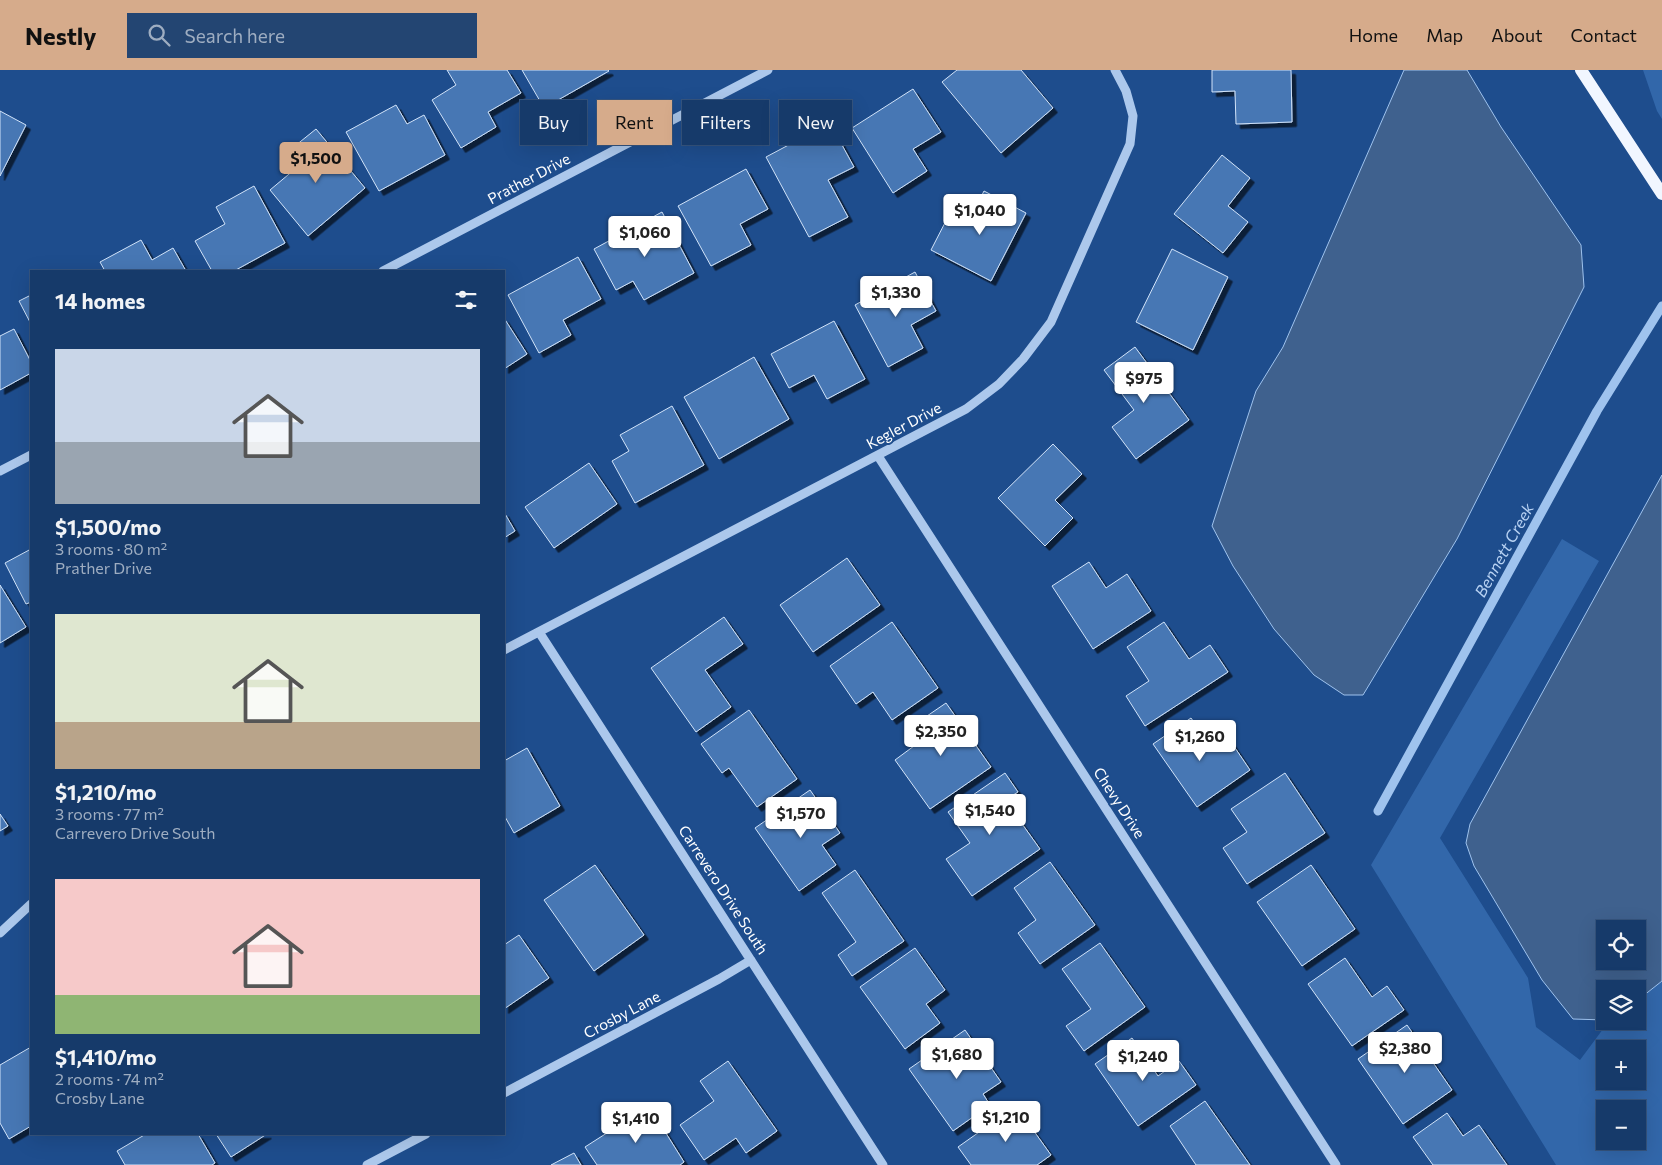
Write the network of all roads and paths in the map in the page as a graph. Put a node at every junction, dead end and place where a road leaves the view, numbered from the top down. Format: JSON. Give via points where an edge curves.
{"nodes":[{"id":1,"x":768,"y":70,"type":"edge"},
{"id":2,"x":1115,"y":70,"type":"edge"},
{"id":3,"x":1581,"y":70,"type":"edge"},
{"id":4,"x":1662,"y":194,"type":"edge"},
{"id":5,"x":385,"y":270,"type":"edge"},
{"id":6,"x":30,"y":456,"type":"edge"},
{"id":7,"x":878,"y":456,"type":"junction"},
{"id":8,"x":0,"y":472,"type":"edge"},
{"id":9,"x":539,"y":632,"type":"junction"},
{"id":10,"x":505,"y":649,"type":"edge"},
{"id":11,"x":30,"y":905,"type":"edge"},
{"id":12,"x":0,"y":933,"type":"edge"},
{"id":13,"x":752,"y":960,"type":"junction"},
{"id":14,"x":505,"y":1092,"type":"edge"},
{"id":15,"x":424,"y":1135,"type":"edge"},
{"id":16,"x":367,"y":1165,"type":"edge"},
{"id":17,"x":883,"y":1165,"type":"edge"},
{"id":18,"x":1336,"y":1165,"type":"edge"}],
"edges":[{"from":1,"to":5,"type":"street","name":"Prather Drive"},
{"from":2,"to":7,"type":"street","name":"Kegler Drive","via":[[1126,91],[1133,116],[1130,144],[1051,322],[999,384],[966,409]]},
{"from":3,"to":4,"type":"main road"},
{"from":6,"to":8,"type":"street"},
{"from":7,"to":9,"type":"street","name":"Kegler Drive"},
{"from":7,"to":18,"type":"street","name":"Chevy Drive"},
{"from":9,"to":10,"type":"street","name":"Kegler Drive"},
{"from":9,"to":13,"type":"street","name":"Carrevero Drive South"},
{"from":11,"to":12,"type":"street"},
{"from":13,"to":14,"type":"street","name":"Crosby Lane"},
{"from":13,"to":17,"type":"street","name":"Carrevero Drive South"},
{"from":15,"to":16,"type":"street"}]}
